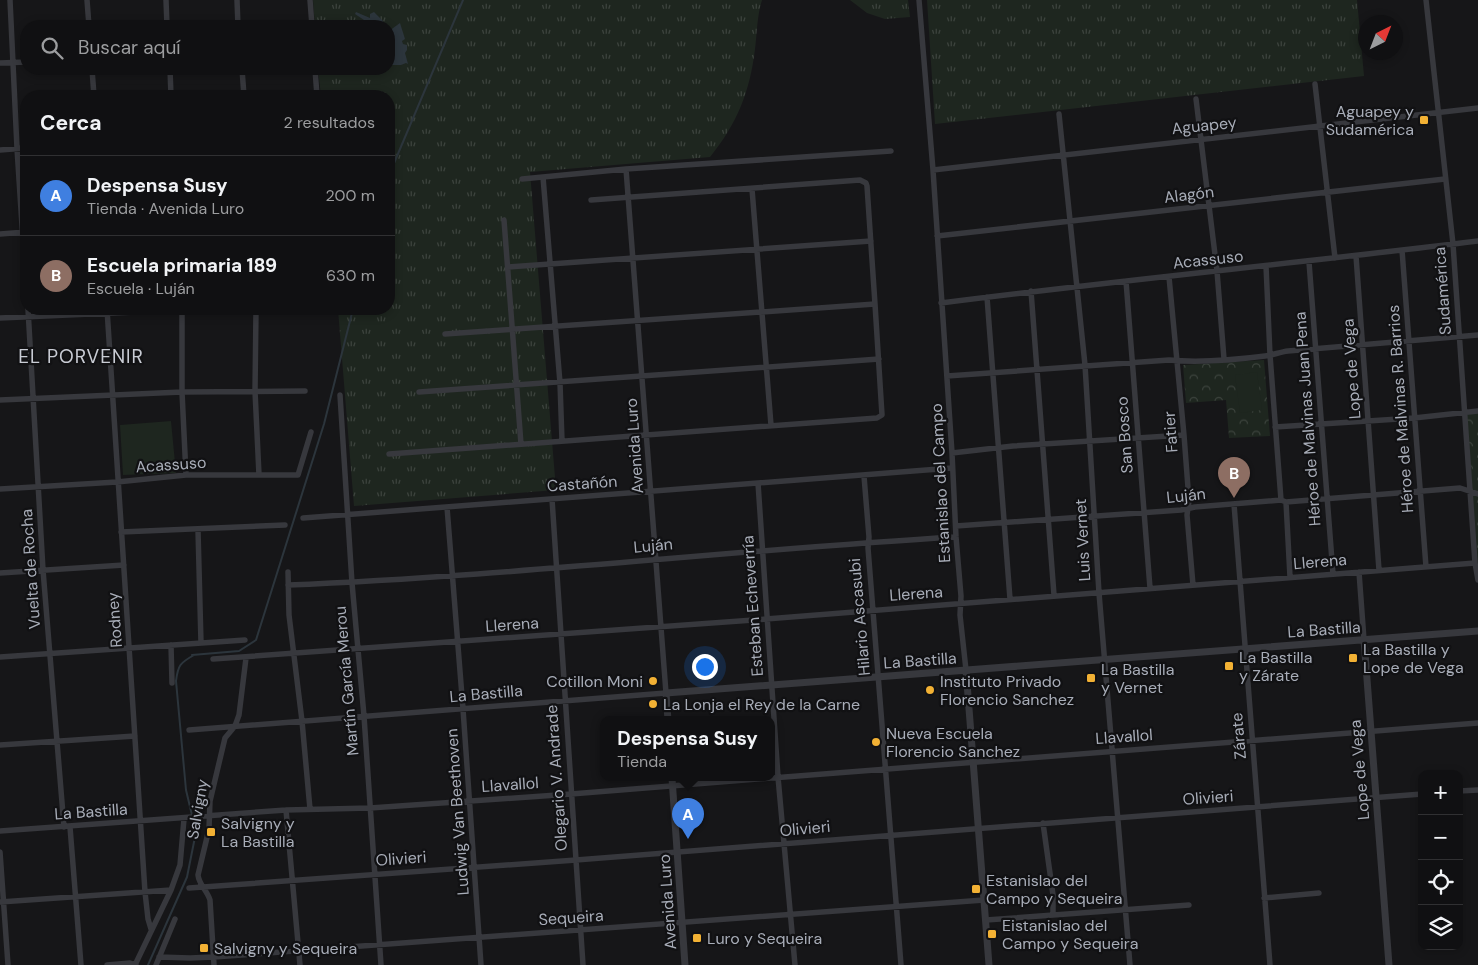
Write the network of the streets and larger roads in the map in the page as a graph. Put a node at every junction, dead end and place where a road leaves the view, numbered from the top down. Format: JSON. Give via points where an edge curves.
{"nodes":[{"id":1,"x":10,"y":0,"type":"edge"},
{"id":2,"x":87,"y":0,"type":"edge"},
{"id":3,"x":166,"y":0,"type":"edge"},
{"id":4,"x":237,"y":0,"type":"edge"},
{"id":5,"x":310,"y":0,"type":"edge"},
{"id":6,"x":919,"y":0,"type":"edge"},
{"id":7,"x":1426,"y":0,"type":"edge"},
{"id":8,"x":89,"y":20,"type":"edge"},
{"id":9,"x":167,"y":20,"type":"edge"},
{"id":10,"x":238,"y":20,"type":"edge"},
{"id":11,"x":312,"y":20,"type":"edge"},
{"id":12,"x":13,"y":62,"type":"junction"},
{"id":13,"x":20,"y":62,"type":"edge"},
{"id":14,"x":0,"y":63,"type":"edge"},
{"id":15,"x":92,"y":75,"type":"edge"},
{"id":16,"x":170,"y":75,"type":"edge"},
{"id":17,"x":242,"y":75,"type":"edge"},
{"id":18,"x":315,"y":75,"type":"edge"},
{"id":19,"x":1315,"y":84,"type":"dead end"},
{"id":20,"x":94,"y":90,"type":"edge"},
{"id":21,"x":171,"y":90,"type":"edge"},
{"id":22,"x":244,"y":90,"type":"edge"},
{"id":23,"x":317,"y":90,"type":"edge"},
{"id":24,"x":1196,"y":99,"type":"dead end"},
{"id":25,"x":1478,"y":108,"type":"edge"},
{"id":26,"x":1438,"y":113,"type":"junction"},
{"id":27,"x":1059,"y":114,"type":"dead end"},
{"id":28,"x":1320,"y":127,"type":"junction"},
{"id":29,"x":1201,"y":140,"type":"junction"},
{"id":30,"x":17,"y":148,"type":"junction"},
{"id":31,"x":0,"y":150,"type":"edge"},
{"id":32,"x":891,"y":151,"type":"dead end"},
{"id":33,"x":1063,"y":154,"type":"junction"},
{"id":34,"x":626,"y":169,"type":"junction"},
{"id":35,"x":933,"y":170,"type":"junction"},
{"id":36,"x":544,"y":177,"type":"junction"},
{"id":37,"x":522,"y":179,"type":"dead end"},
{"id":38,"x":1445,"y":179,"type":"junction"},
{"id":39,"x":20,"y":184,"type":"edge"},
{"id":40,"x":752,"y":189,"type":"junction"},
{"id":41,"x":1328,"y":192,"type":"junction"},
{"id":42,"x":629,"y":198,"type":"junction"},
{"id":43,"x":591,"y":200,"type":"dead end"},
{"id":44,"x":1209,"y":206,"type":"junction"},
{"id":45,"x":504,"y":220,"type":"dead end"},
{"id":46,"x":1070,"y":222,"type":"junction"},
{"id":47,"x":20,"y":232,"type":"edge"},
{"id":48,"x":0,"y":234,"type":"edge"},
{"id":49,"x":937,"y":236,"type":"junction"},
{"id":50,"x":871,"y":241,"type":"junction"},
{"id":51,"x":1478,"y":241,"type":"edge"},
{"id":52,"x":1453,"y":244,"type":"junction"},
{"id":53,"x":757,"y":248,"type":"junction"},
{"id":54,"x":1402,"y":250,"type":"junction"},
{"id":55,"x":1356,"y":256,"type":"junction"},
{"id":56,"x":634,"y":258,"type":"junction"},
{"id":57,"x":1335,"y":258,"type":"junction"},
{"id":58,"x":1309,"y":262,"type":"junction"},
{"id":59,"x":550,"y":264,"type":"junction"},
{"id":60,"x":1266,"y":266,"type":"junction"},
{"id":61,"x":508,"y":267,"type":"junction"},
{"id":62,"x":1217,"y":271,"type":"junction"},
{"id":63,"x":1169,"y":277,"type":"junction"},
{"id":64,"x":1126,"y":281,"type":"junction"},
{"id":65,"x":1077,"y":287,"type":"junction"},
{"id":66,"x":1031,"y":291,"type":"junction"},
{"id":67,"x":987,"y":297,"type":"junction"},
{"id":68,"x":941,"y":303,"type":"junction"},
{"id":69,"x":874,"y":304,"type":"junction"},
{"id":70,"x":762,"y":311,"type":"junction"},
{"id":71,"x":20,"y":314,"type":"edge"},
{"id":72,"x":28,"y":315,"type":"edge"},
{"id":73,"x":107,"y":315,"type":"edge"},
{"id":74,"x":182,"y":315,"type":"edge"},
{"id":75,"x":256,"y":315,"type":"edge"},
{"id":76,"x":0,"y":318,"type":"edge"},
{"id":77,"x":638,"y":320,"type":"junction"},
{"id":78,"x":555,"y":326,"type":"junction"},
{"id":79,"x":512,"y":330,"type":"junction"},
{"id":80,"x":445,"y":334,"type":"dead end"},
{"id":81,"x":1478,"y":335,"type":"edge"},
{"id":82,"x":1460,"y":337,"type":"junction"},
{"id":83,"x":1409,"y":342,"type":"junction"},
{"id":84,"x":1362,"y":345,"type":"junction"},
{"id":85,"x":1316,"y":349,"type":"junction"},
{"id":86,"x":1270,"y":355,"type":"junction"},
{"id":87,"x":1224,"y":359,"type":"junction"},
{"id":88,"x":879,"y":360,"type":"junction"},
{"id":89,"x":1177,"y":361,"type":"junction"},
{"id":90,"x":1133,"y":363,"type":"junction"},
{"id":91,"x":1084,"y":366,"type":"junction"},
{"id":92,"x":767,"y":368,"type":"junction"},
{"id":93,"x":1036,"y":370,"type":"junction"},
{"id":94,"x":993,"y":373,"type":"junction"},
{"id":95,"x":947,"y":376,"type":"junction"},
{"id":96,"x":643,"y":377,"type":"junction"},
{"id":97,"x":560,"y":383,"type":"junction"},
{"id":98,"x":517,"y":386,"type":"junction"},
{"id":99,"x":255,"y":391,"type":"junction"},
{"id":100,"x":304,"y":391,"type":"dead end"},
{"id":101,"x":182,"y":392,"type":"junction"},
{"id":102,"x":419,"y":392,"type":"dead end"},
{"id":103,"x":113,"y":395,"type":"junction"},
{"id":104,"x":340,"y":395,"type":"dead end"},
{"id":105,"x":32,"y":399,"type":"junction"},
{"id":106,"x":0,"y":400,"type":"edge"},
{"id":107,"x":1478,"y":411,"type":"edge"},
{"id":108,"x":1465,"y":412,"type":"junction"},
{"id":109,"x":1414,"y":418,"type":"junction"},
{"id":110,"x":1368,"y":421,"type":"junction"},
{"id":111,"x":1322,"y":424,"type":"junction"},
{"id":112,"x":771,"y":425,"type":"junction"},
{"id":113,"x":1275,"y":428,"type":"junction"},
{"id":114,"x":311,"y":432,"type":"dead end"},
{"id":115,"x":647,"y":434,"type":"junction"},
{"id":116,"x":1184,"y":435,"type":"junction"},
{"id":117,"x":1138,"y":438,"type":"junction"},
{"id":118,"x":562,"y":441,"type":"junction"},
{"id":119,"x":1089,"y":441,"type":"junction"},
{"id":120,"x":521,"y":444,"type":"junction"},
{"id":121,"x":1043,"y":445,"type":"junction"},
{"id":122,"x":998,"y":448,"type":"junction"},
{"id":123,"x":952,"y":453,"type":"junction"},
{"id":124,"x":389,"y":454,"type":"dead end"},
{"id":125,"x":952,"y":468,"type":"junction"},
{"id":126,"x":186,"y":475,"type":"junction"},
{"id":127,"x":259,"y":476,"type":"junction"},
{"id":128,"x":864,"y":476,"type":"junction"},
{"id":129,"x":117,"y":482,"type":"junction"},
{"id":130,"x":758,"y":484,"type":"junction"},
{"id":131,"x":37,"y":487,"type":"junction"},
{"id":132,"x":0,"y":488,"type":"edge"},
{"id":133,"x":1420,"y":491,"type":"junction"},
{"id":134,"x":651,"y":492,"type":"junction"},
{"id":135,"x":1470,"y":492,"type":"junction"},
{"id":136,"x":1478,"y":494,"type":"edge"},
{"id":137,"x":1374,"y":495,"type":"junction"},
{"id":138,"x":552,"y":499,"type":"junction"},
{"id":139,"x":1327,"y":499,"type":"junction"},
{"id":140,"x":1283,"y":501,"type":"junction"},
{"id":141,"x":1234,"y":504,"type":"junction"},
{"id":142,"x":447,"y":507,"type":"junction"},
{"id":143,"x":1188,"y":509,"type":"junction"},
{"id":144,"x":1143,"y":513,"type":"junction"},
{"id":145,"x":348,"y":515,"type":"junction"},
{"id":146,"x":1095,"y":516,"type":"junction"},
{"id":147,"x":303,"y":518,"type":"dead end"},
{"id":148,"x":1048,"y":520,"type":"junction"},
{"id":149,"x":1004,"y":524,"type":"junction"},
{"id":150,"x":285,"y":525,"type":"dead end"},
{"id":151,"x":956,"y":526,"type":"junction"},
{"id":152,"x":198,"y":530,"type":"junction"},
{"id":153,"x":121,"y":532,"type":"junction"},
{"id":154,"x":956,"y":537,"type":"junction"},
{"id":155,"x":868,"y":542,"type":"junction"},
{"id":156,"x":761,"y":551,"type":"junction"},
{"id":157,"x":656,"y":559,"type":"junction"},
{"id":158,"x":1475,"y":563,"type":"junction"},
{"id":159,"x":124,"y":565,"type":"junction"},
{"id":160,"x":1426,"y":566,"type":"junction"},
{"id":161,"x":557,"y":567,"type":"junction"},
{"id":162,"x":43,"y":570,"type":"junction"},
{"id":163,"x":1380,"y":570,"type":"junction"},
{"id":164,"x":288,"y":572,"type":"dead end"},
{"id":165,"x":1358,"y":572,"type":"junction"},
{"id":166,"x":0,"y":574,"type":"edge"},
{"id":167,"x":1333,"y":574,"type":"junction"},
{"id":168,"x":452,"y":576,"type":"junction"},
{"id":169,"x":1290,"y":577,"type":"junction"},
{"id":170,"x":1478,"y":580,"type":"edge"},
{"id":171,"x":1240,"y":581,"type":"junction"},
{"id":172,"x":352,"y":582,"type":"junction"},
{"id":173,"x":288,"y":585,"type":"junction"},
{"id":174,"x":1193,"y":585,"type":"junction"},
{"id":175,"x":1150,"y":588,"type":"junction"},
{"id":176,"x":1099,"y":593,"type":"junction"},
{"id":177,"x":1054,"y":595,"type":"junction"},
{"id":178,"x":1010,"y":599,"type":"junction"},
{"id":179,"x":961,"y":604,"type":"junction"},
{"id":180,"x":873,"y":610,"type":"junction"},
{"id":181,"x":766,"y":619,"type":"junction"},
{"id":182,"x":662,"y":626,"type":"junction"},
{"id":183,"x":1478,"y":632,"type":"edge"},
{"id":184,"x":560,"y":634,"type":"junction"},
{"id":185,"x":245,"y":640,"type":"dead end"},
{"id":186,"x":1364,"y":640,"type":"junction"},
{"id":187,"x":458,"y":641,"type":"junction"},
{"id":188,"x":202,"y":643,"type":"junction"},
{"id":189,"x":171,"y":645,"type":"junction"},
{"id":190,"x":129,"y":648,"type":"junction"},
{"id":191,"x":358,"y":648,"type":"junction"},
{"id":192,"x":1246,"y":649,"type":"junction"},
{"id":193,"x":294,"y":653,"type":"junction"},
{"id":194,"x":50,"y":655,"type":"junction"},
{"id":195,"x":0,"y":657,"type":"edge"},
{"id":196,"x":246,"y":658,"type":"junction"},
{"id":197,"x":213,"y":659,"type":"dead end"},
{"id":198,"x":1105,"y":659,"type":"junction"},
{"id":199,"x":966,"y":670,"type":"junction"},
{"id":200,"x":878,"y":677,"type":"junction"},
{"id":201,"x":172,"y":683,"type":"dead end"},
{"id":202,"x":772,"y":686,"type":"junction"},
{"id":203,"x":666,"y":693,"type":"junction"},
{"id":204,"x":564,"y":700,"type":"junction"},
{"id":205,"x":463,"y":708,"type":"junction"},
{"id":206,"x":364,"y":716,"type":"junction"},
{"id":207,"x":668,"y":716,"type":"edge"},
{"id":208,"x":773,"y":716,"type":"edge"},
{"id":209,"x":302,"y":721,"type":"junction"},
{"id":210,"x":1478,"y":723,"type":"edge"},
{"id":211,"x":235,"y":726,"type":"junction"},
{"id":212,"x":189,"y":730,"type":"dead end"},
{"id":213,"x":1370,"y":731,"type":"junction"},
{"id":214,"x":135,"y":736,"type":"junction"},
{"id":215,"x":1252,"y":740,"type":"junction"},
{"id":216,"x":57,"y":741,"type":"junction"},
{"id":217,"x":0,"y":745,"type":"edge"},
{"id":218,"x":1113,"y":751,"type":"junction"},
{"id":219,"x":973,"y":762,"type":"junction"},
{"id":220,"x":886,"y":769,"type":"junction"},
{"id":221,"x":775,"y":778,"type":"edge"},
{"id":222,"x":698,"y":781,"type":"edge"},
{"id":223,"x":775,"y":781,"type":"edge"},
{"id":224,"x":672,"y":782,"type":"edge"},
{"id":225,"x":1478,"y":790,"type":"edge"},
{"id":226,"x":1463,"y":791,"type":"edge"},
{"id":227,"x":571,"y":794,"type":"junction"},
{"id":228,"x":1418,"y":794,"type":"edge"},
{"id":229,"x":1376,"y":798,"type":"junction"},
{"id":230,"x":470,"y":801,"type":"junction"},
{"id":231,"x":1258,"y":807,"type":"junction"},
{"id":232,"x":370,"y":808,"type":"junction"},
{"id":233,"x":310,"y":809,"type":"junction"},
{"id":234,"x":286,"y":810,"type":"junction"},
{"id":235,"x":210,"y":816,"type":"junction"},
{"id":236,"x":1118,"y":818,"type":"junction"},
{"id":237,"x":184,"y":819,"type":"junction"},
{"id":238,"x":140,"y":822,"type":"junction"},
{"id":239,"x":1044,"y":823,"type":"junction"},
{"id":240,"x":67,"y":827,"type":"junction"},
{"id":241,"x":978,"y":828,"type":"junction"},
{"id":242,"x":0,"y":832,"type":"edge"},
{"id":243,"x":891,"y":835,"type":"junction"},
{"id":244,"x":785,"y":843,"type":"junction"},
{"id":245,"x":0,"y":852,"type":"edge"},
{"id":246,"x":677,"y":852,"type":"junction"},
{"id":247,"x":576,"y":860,"type":"junction"},
{"id":248,"x":474,"y":866,"type":"junction"},
{"id":249,"x":374,"y":874,"type":"junction"},
{"id":250,"x":292,"y":881,"type":"junction"},
{"id":251,"x":204,"y":887,"type":"junction"},
{"id":252,"x":190,"y":888,"type":"dead end"},
{"id":253,"x":171,"y":890,"type":"junction"},
{"id":254,"x":145,"y":892,"type":"junction"},
{"id":255,"x":1319,"y":893,"type":"dead end"},
{"id":256,"x":77,"y":896,"type":"junction"},
{"id":257,"x":1264,"y":898,"type":"junction"},
{"id":258,"x":984,"y":900,"type":"junction"},
{"id":259,"x":2,"y":902,"type":"edge"},
{"id":260,"x":1189,"y":905,"type":"dead end"},
{"id":261,"x":897,"y":907,"type":"junction"},
{"id":262,"x":1125,"y":910,"type":"junction"},
{"id":263,"x":791,"y":915,"type":"junction"},
{"id":264,"x":1053,"y":915,"type":"junction"},
{"id":265,"x":175,"y":919,"type":"dead end"},
{"id":266,"x":986,"y":920,"type":"junction"},
{"id":267,"x":682,"y":923,"type":"junction"},
{"id":268,"x":152,"y":929,"type":"junction"},
{"id":269,"x":580,"y":930,"type":"junction"},
{"id":270,"x":479,"y":938,"type":"junction"},
{"id":271,"x":379,"y":944,"type":"junction"},
{"id":272,"x":299,"y":950,"type":"junction"},
{"id":273,"x":159,"y":957,"type":"junction"},
{"id":274,"x":214,"y":957,"type":"junction"},
{"id":275,"x":8,"y":965,"type":"edge"},
{"id":276,"x":81,"y":965,"type":"edge"},
{"id":277,"x":107,"y":965,"type":"edge"},
{"id":278,"x":135,"y":965,"type":"edge"},
{"id":279,"x":156,"y":965,"type":"edge"},
{"id":280,"x":214,"y":965,"type":"edge"},
{"id":281,"x":300,"y":965,"type":"edge"},
{"id":282,"x":381,"y":965,"type":"edge"},
{"id":283,"x":481,"y":965,"type":"edge"},
{"id":284,"x":583,"y":965,"type":"edge"},
{"id":285,"x":686,"y":965,"type":"edge"},
{"id":286,"x":795,"y":965,"type":"edge"},
{"id":287,"x":901,"y":965,"type":"edge"},
{"id":288,"x":989,"y":965,"type":"edge"},
{"id":289,"x":1130,"y":965,"type":"edge"},
{"id":290,"x":1270,"y":965,"type":"edge"},
{"id":291,"x":1389,"y":965,"type":"edge"}],
"edges":[{"from":1,"to":12,"type":"street"},
{"from":2,"to":8,"type":"street"},
{"from":3,"to":9,"type":"street"},
{"from":4,"to":10,"type":"street"},
{"from":5,"to":11,"type":"street"},
{"from":6,"to":35,"type":"street","name":"Estanislao del Campo"},
{"from":7,"to":26,"type":"street","name":"Sudamérica"},
{"from":12,"to":13,"type":"street"},
{"from":12,"to":14,"type":"street"},
{"from":12,"to":30,"type":"street"},
{"from":15,"to":20,"type":"street"},
{"from":16,"to":21,"type":"street"},
{"from":17,"to":22,"type":"street"},
{"from":18,"to":23,"type":"street"},
{"from":19,"to":28,"type":"street"},
{"from":24,"to":29,"type":"street"},
{"from":25,"to":26,"type":"street","name":"Aguapey"},
{"from":26,"to":28,"type":"street","name":"Aguapey"},
{"from":26,"to":38,"type":"street","name":"Sudamérica"},
{"from":27,"to":33,"type":"street","name":"Luis Vernet"},
{"from":28,"to":29,"type":"street","name":"Aguapey"},
{"from":28,"to":41,"type":"street"},
{"from":29,"to":33,"type":"street","name":"Aguapey"},
{"from":29,"to":44,"type":"street"},
{"from":30,"to":31,"type":"street"},
{"from":30,"to":39,"type":"street"},
{"from":32,"to":34,"type":"street"},
{"from":33,"to":35,"type":"street","name":"Aguapey"},
{"from":33,"to":46,"type":"street","name":"Luis Vernet"},
{"from":34,"to":36,"type":"street"},
{"from":34,"to":42,"type":"street","name":"Avenida Luro"},
{"from":35,"to":49,"type":"street","name":"Estanislao del Campo"},
{"from":36,"to":37,"type":"street"},
{"from":36,"to":59,"type":"street"},
{"from":38,"to":41,"type":"street","name":"Alagón"},
{"from":38,"to":52,"type":"street","name":"Sudamérica"},
{"from":40,"to":42,"type":"street"},
{"from":40,"to":50,"type":"street","via":[[855,180],[864,182],[868,186]]},
{"from":40,"to":53,"type":"street"},
{"from":41,"to":44,"type":"street","name":"Alagón"},
{"from":41,"to":57,"type":"street"},
{"from":42,"to":43,"type":"street"},
{"from":42,"to":56,"type":"street","name":"Avenida Luro"},
{"from":44,"to":46,"type":"street","name":"Alagón"},
{"from":44,"to":62,"type":"street"},
{"from":45,"to":61,"type":"street"},
{"from":46,"to":49,"type":"street","name":"Alagón"},
{"from":46,"to":65,"type":"street","name":"Luis Vernet"},
{"from":47,"to":48,"type":"street"},
{"from":49,"to":68,"type":"street","name":"Estanislao del Campo"},
{"from":50,"to":53,"type":"street"},
{"from":50,"to":69,"type":"street"},
{"from":51,"to":52,"type":"street","name":"Acassuso"},
{"from":52,"to":54,"type":"street","name":"Acassuso"},
{"from":52,"to":82,"type":"street","name":"Sudamérica"},
{"from":53,"to":56,"type":"street"},
{"from":53,"to":70,"type":"street"},
{"from":54,"to":55,"type":"street","name":"Acassuso"},
{"from":54,"to":83,"type":"street","name":"Héroe de Malvinas R. Barrios"},
{"from":55,"to":57,"type":"street","name":"Acassuso"},
{"from":55,"to":84,"type":"street","name":"Lope de Vega"},
{"from":56,"to":59,"type":"street"},
{"from":56,"to":77,"type":"street","name":"Avenida Luro"},
{"from":57,"to":58,"type":"street","name":"Acassuso"},
{"from":58,"to":60,"type":"street","name":"Acassuso"},
{"from":58,"to":85,"type":"street","name":"Héroe de Malvinas Juan Pena"},
{"from":59,"to":61,"type":"street"},
{"from":59,"to":78,"type":"street"},
{"from":60,"to":62,"type":"street","name":"Acassuso"},
{"from":60,"to":86,"type":"street"},
{"from":61,"to":79,"type":"street"},
{"from":62,"to":63,"type":"street","name":"Acassuso"},
{"from":62,"to":87,"type":"street"},
{"from":63,"to":64,"type":"street","name":"Acassuso"},
{"from":63,"to":89,"type":"street","name":"Fatier"},
{"from":64,"to":65,"type":"street","name":"Acassuso"},
{"from":64,"to":90,"type":"street","name":"San Bosco"},
{"from":65,"to":66,"type":"street","name":"Acassuso"},
{"from":65,"to":91,"type":"street","name":"Luis Vernet"},
{"from":66,"to":67,"type":"street","name":"Acassuso"},
{"from":66,"to":93,"type":"street"},
{"from":67,"to":68,"type":"street","name":"Acassuso"},
{"from":67,"to":94,"type":"street"},
{"from":68,"to":95,"type":"street","name":"Estanislao del Campo"},
{"from":69,"to":70,"type":"street"},
{"from":69,"to":88,"type":"street"},
{"from":70,"to":77,"type":"street"},
{"from":70,"to":92,"type":"street"},
{"from":71,"to":76,"type":"street"},
{"from":72,"to":105,"type":"street","name":"Vuelta de Rocha"},
{"from":73,"to":103,"type":"street","name":"Rodney"},
{"from":74,"to":101,"type":"street"},
{"from":75,"to":99,"type":"street"},
{"from":77,"to":78,"type":"street"},
{"from":77,"to":96,"type":"street","name":"Avenida Luro"},
{"from":78,"to":79,"type":"street"},
{"from":78,"to":97,"type":"street"},
{"from":79,"to":80,"type":"street"},
{"from":79,"to":98,"type":"street"},
{"from":81,"to":82,"type":"street"},
{"from":82,"to":83,"type":"street"},
{"from":82,"to":108,"type":"street","name":"Sudamérica"},
{"from":83,"to":84,"type":"street"},
{"from":83,"to":109,"type":"street","name":"Héroe de Malvinas R. Barrios"},
{"from":84,"to":85,"type":"street"},
{"from":84,"to":110,"type":"street","name":"Lope de Vega"},
{"from":85,"to":86,"type":"street"},
{"from":85,"to":111,"type":"street","name":"Héroe de Malvinas Juan Pena"},
{"from":86,"to":87,"type":"street"},
{"from":86,"to":113,"type":"street"},
{"from":87,"to":89,"type":"street"},
{"from":88,"to":92,"type":"street"},
{"from":88,"to":112,"type":"street","via":[[883,411],[880,417]]},
{"from":89,"to":90,"type":"street"},
{"from":89,"to":116,"type":"street","name":"Fatier"},
{"from":90,"to":91,"type":"street"},
{"from":90,"to":117,"type":"street","name":"San Bosco"},
{"from":91,"to":93,"type":"street"},
{"from":91,"to":119,"type":"street","name":"Luis Vernet"},
{"from":92,"to":96,"type":"street"},
{"from":92,"to":112,"type":"street"},
{"from":93,"to":94,"type":"street"},
{"from":93,"to":121,"type":"street"},
{"from":94,"to":95,"type":"street"},
{"from":94,"to":122,"type":"street"},
{"from":95,"to":123,"type":"street","name":"Estanislao del Campo"},
{"from":96,"to":97,"type":"street"},
{"from":96,"to":115,"type":"street","name":"Avenida Luro"},
{"from":97,"to":98,"type":"street"},
{"from":97,"to":118,"type":"street"},
{"from":98,"to":102,"type":"street"},
{"from":98,"to":120,"type":"street"},
{"from":99,"to":100,"type":"street"},
{"from":99,"to":101,"type":"street"},
{"from":99,"to":127,"type":"street"},
{"from":101,"to":103,"type":"street"},
{"from":101,"to":126,"type":"street"},
{"from":103,"to":105,"type":"street"},
{"from":103,"to":129,"type":"street","name":"Rodney"},
{"from":104,"to":145,"type":"street","name":"Martín García Merou"},
{"from":105,"to":106,"type":"street"},
{"from":105,"to":131,"type":"street","name":"Vuelta de Rocha"},
{"from":107,"to":108,"type":"street"},
{"from":108,"to":109,"type":"street"},
{"from":108,"to":135,"type":"street","name":"Sudamérica"},
{"from":109,"to":110,"type":"street"},
{"from":109,"to":133,"type":"street","name":"Héroe de Malvinas R. Barrios"},
{"from":110,"to":111,"type":"street"},
{"from":110,"to":137,"type":"street","name":"Lope de Vega"},
{"from":111,"to":113,"type":"street"},
{"from":111,"to":139,"type":"street","name":"Héroe de Malvinas Juan Pena"},
{"from":112,"to":115,"type":"street"},
{"from":113,"to":140,"type":"street"},
{"from":114,"to":127,"type":"street","name":"Acassuso","via":[[298,475]]},
{"from":115,"to":118,"type":"street"},
{"from":115,"to":134,"type":"street","name":"Avenida Luro"},
{"from":116,"to":117,"type":"street"},
{"from":116,"to":143,"type":"street","name":"Fatier"},
{"from":117,"to":119,"type":"street"},
{"from":117,"to":144,"type":"street","name":"San Bosco"},
{"from":118,"to":120,"type":"street"},
{"from":119,"to":121,"type":"street"},
{"from":119,"to":146,"type":"street","name":"Luis Vernet"},
{"from":120,"to":124,"type":"street"},
{"from":121,"to":122,"type":"street"},
{"from":121,"to":148,"type":"street"},
{"from":122,"to":123,"type":"street"},
{"from":122,"to":149,"type":"street"},
{"from":123,"to":125,"type":"street","name":"Estanislao del Campo"},
{"from":125,"to":128,"type":"street","name":"Castañón"},
{"from":125,"to":151,"type":"street","name":"Estanislao del Campo"},
{"from":126,"to":127,"type":"street","name":"Acassuso"},
{"from":126,"to":129,"type":"street","name":"Acassuso"},
{"from":128,"to":130,"type":"street","name":"Castañón"},
{"from":128,"to":155,"type":"street","name":"Hilario Ascasubi"},
{"from":129,"to":131,"type":"street","name":"Acassuso"},
{"from":129,"to":153,"type":"street","name":"Rodney"},
{"from":130,"to":134,"type":"street","name":"Castañón"},
{"from":130,"to":156,"type":"street","name":"Esteban Echeverría"},
{"from":131,"to":132,"type":"street","name":"Acassuso"},
{"from":131,"to":162,"type":"street","name":"Vuelta de Rocha"},
{"from":133,"to":135,"type":"street","name":"Luján","via":[[1460,488]]},
{"from":133,"to":137,"type":"street","name":"Luján"},
{"from":133,"to":160,"type":"street","name":"Héroe de Malvinas R. Barrios"},
{"from":134,"to":138,"type":"street","name":"Castañón"},
{"from":134,"to":157,"type":"street","name":"Avenida Luro"},
{"from":135,"to":136,"type":"street","name":"Luján"},
{"from":135,"to":158,"type":"street","name":"Sudamérica"},
{"from":137,"to":139,"type":"street","name":"Luján"},
{"from":137,"to":163,"type":"street","name":"Lope de Vega"},
{"from":138,"to":142,"type":"street","name":"Castañón"},
{"from":138,"to":161,"type":"street","name":"Olegario V. Andrade"},
{"from":139,"to":140,"type":"street","name":"Luján"},
{"from":139,"to":167,"type":"street","name":"Héroe de Malvinas Juan Pena"},
{"from":140,"to":141,"type":"street","name":"Luján"},
{"from":140,"to":169,"type":"street"},
{"from":141,"to":143,"type":"street","name":"Luján"},
{"from":141,"to":171,"type":"street","name":"Zárate"},
{"from":142,"to":145,"type":"street","name":"Castañón"},
{"from":142,"to":168,"type":"street","name":"Ludwig Van Beethoven"},
{"from":143,"to":144,"type":"street","name":"Luján"},
{"from":143,"to":174,"type":"street","name":"Fatier"},
{"from":144,"to":146,"type":"street","name":"Luján"},
{"from":144,"to":175,"type":"street","name":"San Bosco"},
{"from":145,"to":147,"type":"street","name":"Castañón"},
{"from":145,"to":172,"type":"street","name":"Martín García Merou"},
{"from":146,"to":148,"type":"street","name":"Luján"},
{"from":146,"to":176,"type":"street","name":"Luis Vernet"},
{"from":148,"to":149,"type":"street","name":"Luján"},
{"from":148,"to":177,"type":"street"},
{"from":149,"to":151,"type":"street","name":"Luján"},
{"from":149,"to":178,"type":"street"},
{"from":150,"to":152,"type":"street"},
{"from":151,"to":154,"type":"street","name":"Estanislao del Campo"},
{"from":152,"to":153,"type":"street"},
{"from":152,"to":188,"type":"street"},
{"from":153,"to":159,"type":"street","name":"Rodney"},
{"from":154,"to":155,"type":"street","name":"Luján"},
{"from":154,"to":179,"type":"street","name":"Estanislao del Campo"},
{"from":155,"to":156,"type":"street","name":"Luján"},
{"from":155,"to":180,"type":"street","name":"Hilario Ascasubi"},
{"from":156,"to":157,"type":"street","name":"Luján"},
{"from":156,"to":181,"type":"street","name":"Esteban Echeverría"},
{"from":157,"to":161,"type":"street","name":"Luján"},
{"from":157,"to":182,"type":"street","name":"Avenida Luro"},
{"from":158,"to":160,"type":"street","name":"Llerena"},
{"from":158,"to":170,"type":"street","name":"Sudamérica"},
{"from":159,"to":162,"type":"street"},
{"from":159,"to":190,"type":"street","name":"Rodney"},
{"from":160,"to":163,"type":"street","name":"Llerena"},
{"from":161,"to":168,"type":"street","name":"Luján"},
{"from":161,"to":184,"type":"street","name":"Olegario V. Andrade"},
{"from":162,"to":166,"type":"street"},
{"from":162,"to":194,"type":"street","name":"Vuelta de Rocha"},
{"from":163,"to":165,"type":"street","name":"Llerena"},
{"from":164,"to":173,"type":"street"},
{"from":165,"to":167,"type":"street","name":"Llerena"},
{"from":165,"to":186,"type":"street","name":"Lope de Vega"},
{"from":167,"to":169,"type":"street","name":"Llerena"},
{"from":168,"to":172,"type":"street","name":"Luján"},
{"from":168,"to":187,"type":"street","name":"Ludwig Van Beethoven"},
{"from":169,"to":171,"type":"street","name":"Llerena"},
{"from":171,"to":174,"type":"street","name":"Llerena"},
{"from":171,"to":192,"type":"street","name":"Zárate"},
{"from":172,"to":173,"type":"street","name":"Luján"},
{"from":172,"to":191,"type":"street","name":"Martín García Merou"},
{"from":173,"to":193,"type":"street"},
{"from":174,"to":175,"type":"street","name":"Llerena"},
{"from":175,"to":176,"type":"street","name":"Llerena"},
{"from":176,"to":177,"type":"street","name":"Llerena"},
{"from":176,"to":198,"type":"street","name":"Luis Vernet"},
{"from":177,"to":178,"type":"street","name":"Llerena"},
{"from":178,"to":179,"type":"street","name":"Llerena"},
{"from":179,"to":180,"type":"street","name":"Llerena"},
{"from":179,"to":199,"type":"street","name":"Estanislao del Campo"},
{"from":180,"to":181,"type":"street","name":"Llerena"},
{"from":180,"to":200,"type":"street","name":"Hilario Ascasubi"},
{"from":181,"to":182,"type":"street","name":"Llerena"},
{"from":181,"to":202,"type":"street","name":"Esteban Echeverría"},
{"from":182,"to":184,"type":"street","name":"Llerena"},
{"from":182,"to":203,"type":"street","name":"Avenida Luro"},
{"from":183,"to":186,"type":"street","name":"La Bastilla"},
{"from":184,"to":187,"type":"street","name":"Llerena"},
{"from":184,"to":204,"type":"street","name":"Olegario V. Andrade"},
{"from":185,"to":188,"type":"street"},
{"from":186,"to":192,"type":"street","name":"La Bastilla"},
{"from":186,"to":213,"type":"street","name":"Lope de Vega"},
{"from":187,"to":191,"type":"street","name":"Llerena"},
{"from":187,"to":205,"type":"street","name":"Ludwig Van Beethoven"},
{"from":188,"to":189,"type":"street"},
{"from":189,"to":190,"type":"street"},
{"from":189,"to":201,"type":"street"},
{"from":190,"to":194,"type":"street"},
{"from":190,"to":214,"type":"street","name":"Rodney"},
{"from":191,"to":193,"type":"street"},
{"from":191,"to":206,"type":"street","name":"Martín García Merou"},
{"from":192,"to":198,"type":"street","name":"La Bastilla"},
{"from":192,"to":215,"type":"street","name":"Zárate"},
{"from":193,"to":196,"type":"street"},
{"from":193,"to":209,"type":"street"},
{"from":194,"to":195,"type":"street"},
{"from":194,"to":216,"type":"street","name":"Vuelta de Rocha"},
{"from":196,"to":197,"type":"street"},
{"from":196,"to":211,"type":"street","name":"Salvigny"},
{"from":198,"to":199,"type":"street","name":"La Bastilla"},
{"from":198,"to":218,"type":"street","name":"Luis Vernet"},
{"from":199,"to":200,"type":"street","name":"La Bastilla"},
{"from":199,"to":219,"type":"street","name":"Estanislao del Campo"},
{"from":200,"to":202,"type":"street","name":"La Bastilla"},
{"from":200,"to":220,"type":"street","name":"Hilario Ascasubi"},
{"from":202,"to":203,"type":"street","name":"La Bastilla"},
{"from":202,"to":208,"type":"street","name":"Esteban Echeverría"},
{"from":203,"to":204,"type":"street","name":"La Bastilla"},
{"from":203,"to":207,"type":"street","name":"Avenida Luro"},
{"from":204,"to":205,"type":"street","name":"La Bastilla"},
{"from":204,"to":227,"type":"street","name":"Olegario V. Andrade"},
{"from":205,"to":206,"type":"street","name":"La Bastilla"},
{"from":205,"to":230,"type":"street","name":"Ludwig Van Beethoven"},
{"from":206,"to":209,"type":"street","name":"La Bastilla"},
{"from":206,"to":232,"type":"street","name":"Martín García Merou"},
{"from":209,"to":211,"type":"street","name":"La Bastilla"},
{"from":209,"to":233,"type":"street"},
{"from":210,"to":213,"type":"street","name":"Llavallol"},
{"from":211,"to":212,"type":"street","name":"La Bastilla"},
{"from":211,"to":235,"type":"street","name":"Salvigny","via":[[226,738],[210,801]]},
{"from":213,"to":215,"type":"street","name":"Llavallol"},
{"from":213,"to":229,"type":"street","name":"Lope de Vega"},
{"from":214,"to":216,"type":"street"},
{"from":214,"to":238,"type":"street","name":"Rodney"},
{"from":215,"to":218,"type":"street","name":"Llavallol"},
{"from":215,"to":231,"type":"street","name":"Zárate"},
{"from":216,"to":217,"type":"street"},
{"from":216,"to":240,"type":"street","name":"Vuelta de Rocha"},
{"from":218,"to":219,"type":"street","name":"Llavallol"},
{"from":218,"to":236,"type":"street","name":"Luis Vernet"},
{"from":219,"to":220,"type":"street","name":"Llavallol"},
{"from":219,"to":241,"type":"street","name":"Estanislao del Campo"},
{"from":220,"to":221,"type":"street","name":"Llavallol"},
{"from":220,"to":243,"type":"street","name":"Hilario Ascasubi"},
{"from":222,"to":224,"type":"street","name":"Llavallol"},
{"from":223,"to":244,"type":"street","name":"Esteban Echeverría"},
{"from":224,"to":227,"type":"street","name":"Llavallol"},
{"from":224,"to":246,"type":"street","name":"Avenida Luro"},
{"from":225,"to":226,"type":"street"},
{"from":227,"to":230,"type":"street","name":"Llavallol"},
{"from":227,"to":247,"type":"street","name":"Olegario V. Andrade"},
{"from":228,"to":229,"type":"street","name":"Olivieri"},
{"from":229,"to":231,"type":"street","name":"Olivieri"},
{"from":229,"to":291,"type":"street","name":"Lope de Vega"},
{"from":230,"to":232,"type":"street","name":"Llavallol"},
{"from":230,"to":248,"type":"street","name":"Ludwig Van Beethoven"},
{"from":231,"to":236,"type":"street","name":"Olivieri"},
{"from":231,"to":257,"type":"street","name":"Zárate"},
{"from":232,"to":233,"type":"street"},
{"from":232,"to":249,"type":"street","name":"Martín García Merou"},
{"from":233,"to":234,"type":"street"},
{"from":234,"to":235,"type":"street"},
{"from":234,"to":250,"type":"street"},
{"from":235,"to":237,"type":"street","name":"La Bastilla"},
{"from":235,"to":251,"type":"street","name":"Salvigny","via":[[198,875]]},
{"from":236,"to":239,"type":"street","name":"Olivieri"},
{"from":236,"to":262,"type":"street","name":"Luis Vernet"},
{"from":237,"to":238,"type":"street","name":"La Bastilla"},
{"from":237,"to":253,"type":"street","via":[[180,865]]},
{"from":238,"to":240,"type":"street","name":"La Bastilla"},
{"from":238,"to":254,"type":"street","name":"Rodney"},
{"from":239,"to":241,"type":"street","name":"Olivieri"},
{"from":239,"to":264,"type":"street","via":[[1054,895]]},
{"from":240,"to":242,"type":"street","name":"La Bastilla"},
{"from":240,"to":256,"type":"street","name":"Vuelta de Rocha"},
{"from":241,"to":243,"type":"street","name":"Olivieri"},
{"from":241,"to":258,"type":"street","name":"Estanislao del Campo"},
{"from":243,"to":244,"type":"street","name":"Olivieri"},
{"from":243,"to":261,"type":"street","name":"Hilario Ascasubi"},
{"from":244,"to":246,"type":"street","name":"Olivieri"},
{"from":244,"to":263,"type":"street","name":"Esteban Echeverría"},
{"from":245,"to":259,"type":"street"},
{"from":246,"to":247,"type":"street","name":"Olivieri"},
{"from":246,"to":267,"type":"street","name":"Avenida Luro"},
{"from":247,"to":248,"type":"street","name":"Olivieri"},
{"from":247,"to":269,"type":"street","name":"Olegario V. Andrade"},
{"from":248,"to":249,"type":"street","name":"Olivieri"},
{"from":248,"to":270,"type":"street","name":"Ludwig Van Beethoven"},
{"from":249,"to":250,"type":"street","name":"Olivieri"},
{"from":249,"to":271,"type":"street","name":"Martín García Merou"},
{"from":250,"to":251,"type":"street","name":"Olivieri"},
{"from":250,"to":272,"type":"street"},
{"from":251,"to":252,"type":"street","name":"Olivieri"},
{"from":251,"to":274,"type":"street","name":"Salvigny","via":[[210,900]]},
{"from":253,"to":254,"type":"street"},
{"from":253,"to":268,"type":"street"},
{"from":254,"to":256,"type":"street"},
{"from":254,"to":268,"type":"street","name":"Rodney"},
{"from":255,"to":257,"type":"street"},
{"from":256,"to":259,"type":"street"},
{"from":256,"to":276,"type":"street","name":"Vuelta de Rocha"},
{"from":257,"to":290,"type":"street","name":"Zárate"},
{"from":258,"to":261,"type":"street","name":"Sequeira"},
{"from":258,"to":266,"type":"street","name":"Estanislao del Campo"},
{"from":259,"to":275,"type":"street"},
{"from":260,"to":262,"type":"street"},
{"from":261,"to":263,"type":"street","name":"Sequeira"},
{"from":261,"to":287,"type":"street","name":"Hilario Ascasubi"},
{"from":262,"to":264,"type":"street"},
{"from":262,"to":289,"type":"street","name":"Luis Vernet"},
{"from":263,"to":267,"type":"street","name":"Sequeira"},
{"from":263,"to":286,"type":"street","name":"Esteban Echeverría"},
{"from":264,"to":266,"type":"street"},
{"from":265,"to":273,"type":"street"},
{"from":266,"to":288,"type":"street","name":"Estanislao del Campo"},
{"from":267,"to":269,"type":"street","name":"Sequeira"},
{"from":267,"to":285,"type":"street","name":"Avenida Luro"},
{"from":268,"to":278,"type":"street"},
{"from":269,"to":270,"type":"street","name":"Sequeira"},
{"from":269,"to":284,"type":"street","name":"Olegario V. Andrade"},
{"from":270,"to":271,"type":"street","name":"Sequeira"},
{"from":270,"to":283,"type":"street","name":"Ludwig Van Beethoven"},
{"from":271,"to":272,"type":"street","name":"Sequeira"},
{"from":271,"to":282,"type":"street","name":"Martín García Merou"},
{"from":272,"to":274,"type":"street","name":"Sequeira"},
{"from":272,"to":281,"type":"street"},
{"from":273,"to":274,"type":"street","name":"Sequeira"},
{"from":273,"to":279,"type":"street"},
{"from":274,"to":280,"type":"street","name":"Salvigny"},
{"from":277,"to":278,"type":"street"}]}
